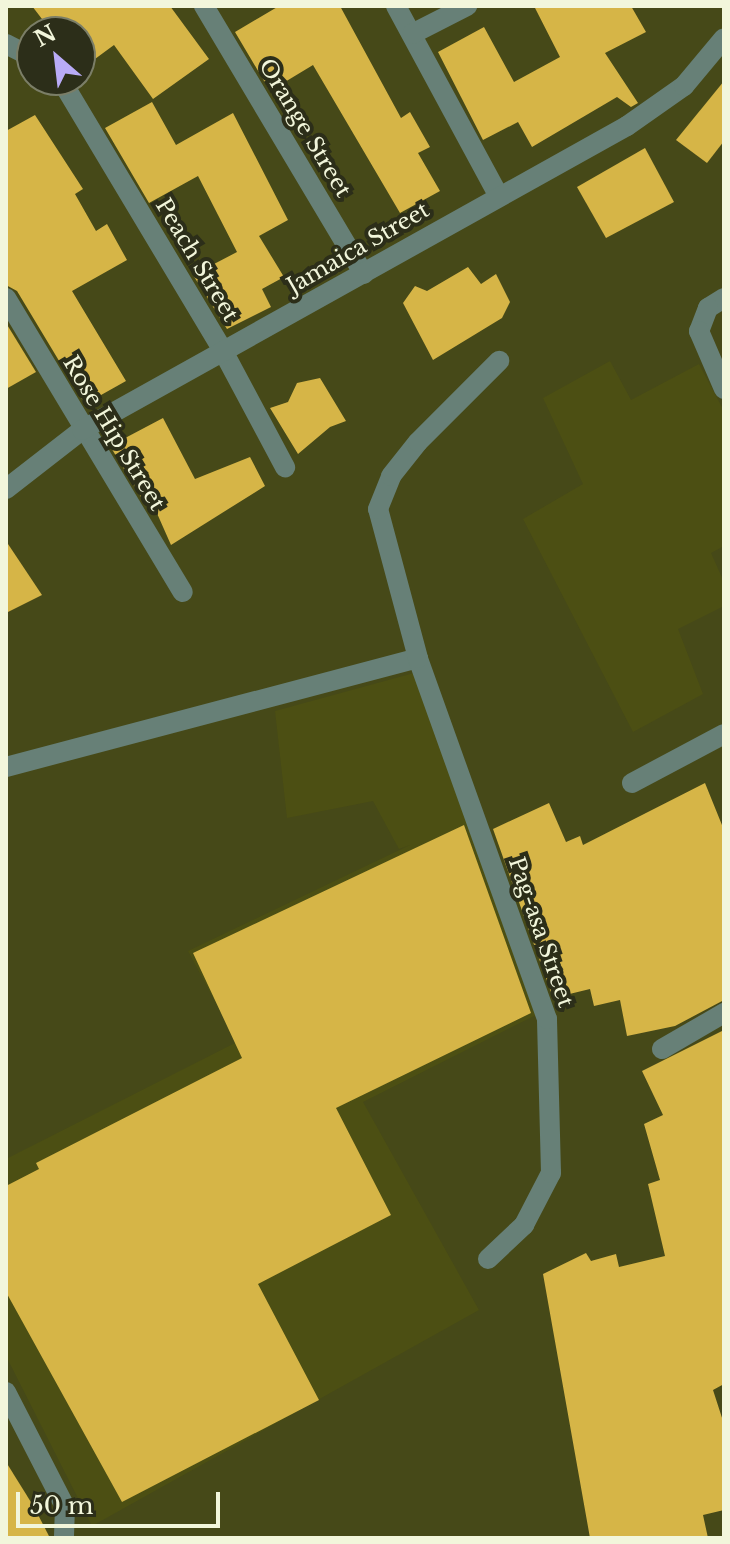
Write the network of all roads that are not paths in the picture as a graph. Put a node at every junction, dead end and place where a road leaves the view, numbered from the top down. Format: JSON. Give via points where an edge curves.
{"nodes":[{"id":1,"x":204,"y":6,"type":"edge"},
{"id":2,"x":396,"y":6,"type":"edge"},
{"id":3,"x":467,"y":6,"type":"edge"},
{"id":4,"x":412,"y":34,"type":"junction"},
{"id":5,"x":724,"y":38,"type":"edge"},
{"id":6,"x":71,"y":96,"type":"edge"},
{"id":7,"x":498,"y":195,"type":"junction"},
{"id":8,"x":364,"y":274,"type":"junction"},
{"id":9,"x":6,"y":298,"type":"edge"},
{"id":10,"x":724,"y":298,"type":"edge"},
{"id":11,"x":223,"y":351,"type":"junction"},
{"id":12,"x":499,"y":361,"type":"dead end"},
{"id":13,"x":724,"y":389,"type":"edge"},
{"id":14,"x":82,"y":430,"type":"junction"},
{"id":15,"x":285,"y":467,"type":"dead end"},
{"id":16,"x":6,"y":489,"type":"edge"},
{"id":17,"x":183,"y":592,"type":"dead end"},
{"id":18,"x":418,"y":658,"type":"junction"},
{"id":19,"x":724,"y":734,"type":"edge"},
{"id":20,"x":6,"y":767,"type":"edge"},
{"id":21,"x":632,"y":783,"type":"dead end"},
{"id":22,"x":724,"y":1013,"type":"edge"},
{"id":23,"x":662,"y":1049,"type":"dead end"},
{"id":24,"x":488,"y":1259,"type":"dead end"},
{"id":25,"x":6,"y":1392,"type":"edge"},
{"id":26,"x":66,"y":1536,"type":"edge"}],
"edges":[{"from":1,"to":8,"type":"street","name":"Orange Street"},
{"from":2,"to":4,"type":"street"},
{"from":3,"to":4,"type":"street"},
{"from":4,"to":7,"type":"street"},
{"from":5,"to":7,"type":"street","name":"Jamaica Street","via":[[684,86],[627,126]]},
{"from":6,"to":11,"type":"street","name":"Peach Street"},
{"from":7,"to":8,"type":"street","name":"Jamaica Street"},
{"from":8,"to":11,"type":"street","name":"Jamaica Street"},
{"from":9,"to":14,"type":"street","name":"Rose Hip Street"},
{"from":10,"to":13,"type":"street","via":[[708,308],[699,331]]},
{"from":11,"to":14,"type":"street","name":"Jamaica Street"},
{"from":11,"to":15,"type":"street","name":"Peach Street"},
{"from":12,"to":18,"type":"street","name":"Pag-asa Street","via":[[418,442],[391,476],[378,509]]},
{"from":14,"to":16,"type":"street","name":"Jamaica Street"},
{"from":14,"to":17,"type":"street","name":"Rose Hip Street"},
{"from":18,"to":20,"type":"street"},
{"from":18,"to":24,"type":"street","name":"Pag-asa Street","via":[[547,1019],[551,1173],[524,1225]]},
{"from":19,"to":21,"type":"street"},
{"from":22,"to":23,"type":"street"},
{"from":25,"to":26,"type":"street","via":[[65,1507]]}]}
